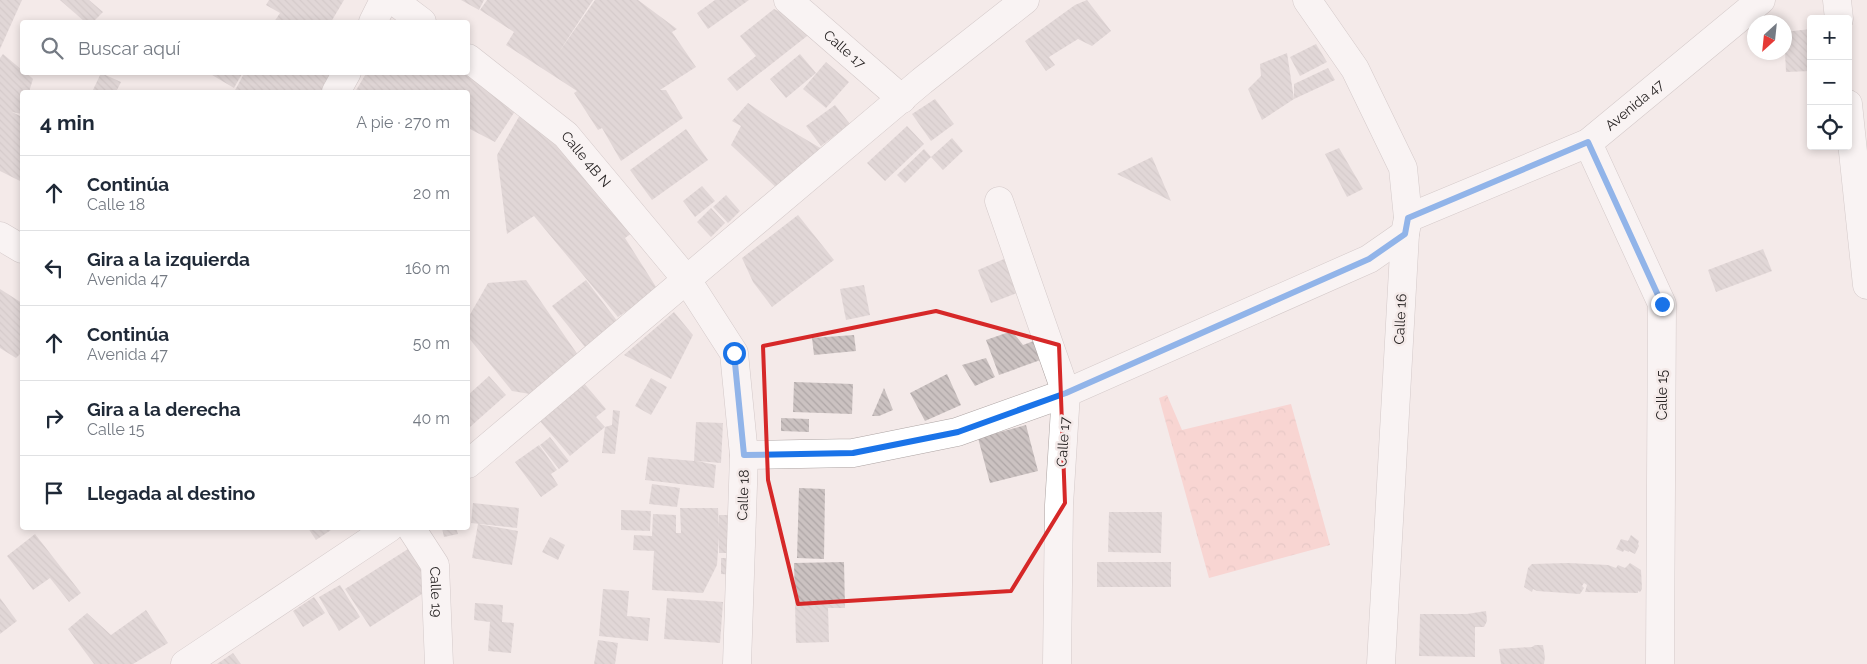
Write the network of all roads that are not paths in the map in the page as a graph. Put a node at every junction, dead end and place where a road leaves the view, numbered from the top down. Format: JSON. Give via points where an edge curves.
{"nodes":[{"id":1,"x":384,"y":0,"type":"edge"},
{"id":2,"x":393,"y":0,"type":"edge"},
{"id":3,"x":788,"y":0,"type":"edge"},
{"id":4,"x":1025,"y":0,"type":"edge"},
{"id":5,"x":1308,"y":0,"type":"edge"},
{"id":6,"x":1761,"y":0,"type":"edge"},
{"id":7,"x":1837,"y":0,"type":"edge"},
{"id":8,"x":1839,"y":15,"type":"edge"},
{"id":9,"x":374,"y":20,"type":"edge"},
{"id":10,"x":419,"y":20,"type":"edge"},
{"id":11,"x":470,"y":60,"type":"edge"},
{"id":12,"x":345,"y":75,"type":"edge"},
{"id":13,"x":337,"y":90,"type":"edge"},
{"id":14,"x":902,"y":98,"type":"junction"},
{"id":15,"x":1848,"y":105,"type":"edge"},
{"id":16,"x":1588,"y":142,"type":"junction"},
{"id":17,"x":999,"y":201,"type":"dead end"},
{"id":18,"x":1406,"y":226,"type":"junction"},
{"id":19,"x":0,"y":236,"type":"edge"},
{"id":20,"x":20,"y":247,"type":"edge"},
{"id":21,"x":687,"y":280,"type":"junction"},
{"id":22,"x":1867,"y":285,"type":"edge"},
{"id":23,"x":1066,"y":393,"type":"junction"},
{"id":24,"x":744,"y":455,"type":"junction"},
{"id":25,"x":470,"y":462,"type":"edge"},
{"id":26,"x":386,"y":530,"type":"edge"},
{"id":27,"x":412,"y":530,"type":"edge"},
{"id":28,"x":185,"y":664,"type":"edge"},
{"id":29,"x":439,"y":664,"type":"edge"},
{"id":30,"x":737,"y":664,"type":"edge"},
{"id":31,"x":1057,"y":664,"type":"edge"},
{"id":32,"x":1381,"y":664,"type":"edge"},
{"id":33,"x":1660,"y":664,"type":"edge"}],
"edges":[{"from":1,"to":9,"type":"street"},
{"from":2,"to":10,"type":"street"},
{"from":3,"to":14,"type":"street","name":"Calle 17"},
{"from":4,"to":14,"type":"street"},
{"from":5,"to":18,"type":"street","name":"Calle 16","via":[[1354,68],[1403,168]]},
{"from":6,"to":16,"type":"street","name":"Avenida 47"},
{"from":7,"to":8,"type":"street"},
{"from":11,"to":21,"type":"street","name":"Calle 4B N","via":[[566,135]]},
{"from":12,"to":13,"type":"street"},
{"from":14,"to":21,"type":"street"},
{"from":15,"to":22,"type":"street"},
{"from":16,"to":18,"type":"street","name":"Avenida 47"},
{"from":16,"to":33,"type":"street","name":"Calle 15","via":[[1662,304]]},
{"from":17,"to":23,"type":"street","name":"Calle 17"},
{"from":18,"to":23,"type":"street","name":"Avenida 47","via":[[1369,259]]},
{"from":18,"to":32,"type":"street","name":"Calle 16"},
{"from":19,"to":20,"type":"street"},
{"from":21,"to":24,"type":"street","name":"Calle 18","via":[[734,353]]},
{"from":21,"to":25,"type":"street"},
{"from":23,"to":24,"type":"street","name":"Avenida 47","via":[[958,432],[853,453]]},
{"from":23,"to":31,"type":"street","name":"Calle 17","via":[[1059,505]]},
{"from":24,"to":30,"type":"street","name":"Calle 18"},
{"from":26,"to":28,"type":"street"},
{"from":27,"to":29,"type":"street","name":"Calle 19","via":[[435,565]]}]}
